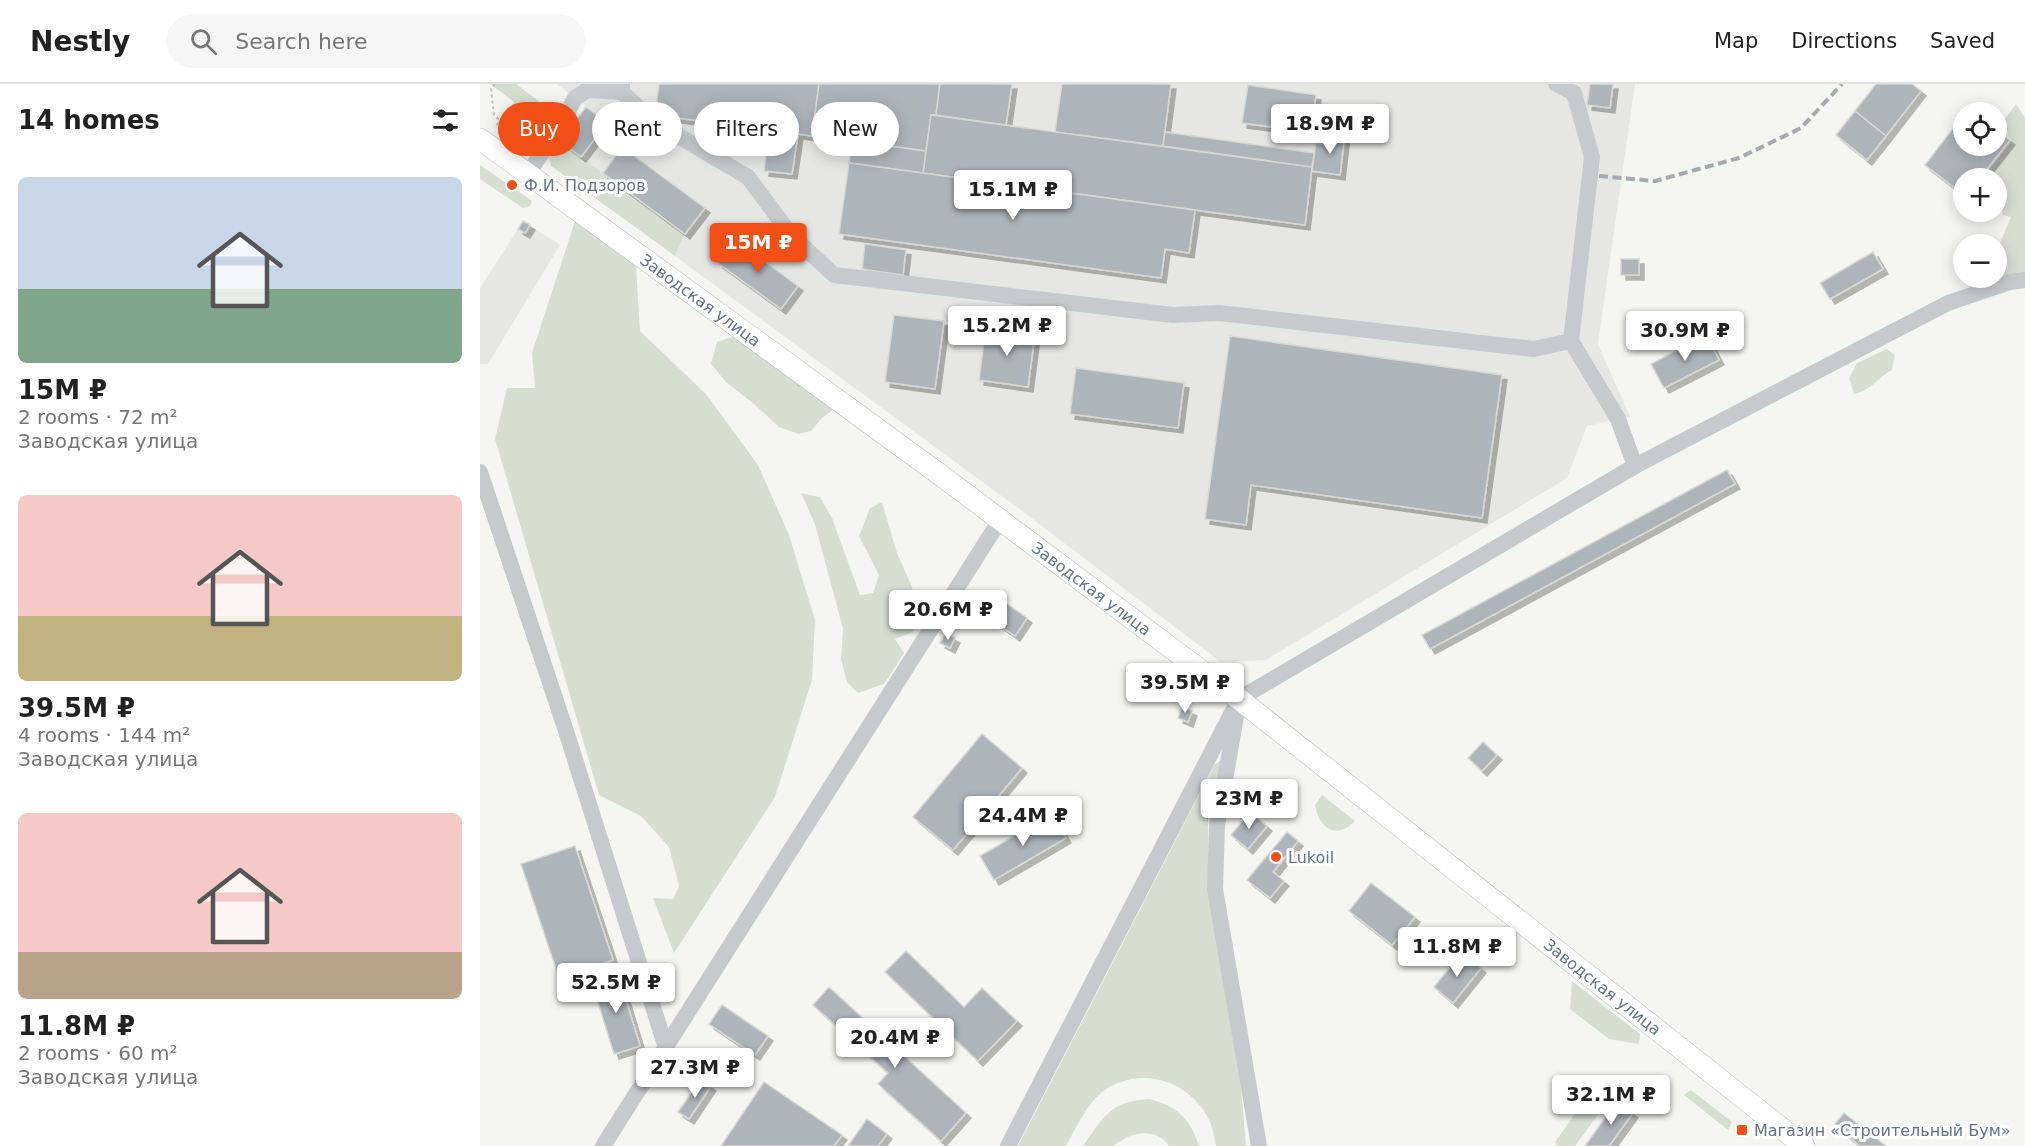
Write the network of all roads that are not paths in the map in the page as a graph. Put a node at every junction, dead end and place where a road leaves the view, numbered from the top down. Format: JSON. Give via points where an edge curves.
{"nodes":[{"id":1,"x":1556,"y":84,"type":"edge"},
{"id":2,"x":622,"y":88,"type":"edge"},
{"id":3,"x":480,"y":138,"type":"edge"},
{"id":4,"x":523,"y":164,"type":"junction"},
{"id":5,"x":2025,"y":280,"type":"edge"},
{"id":6,"x":1571,"y":341,"type":"junction"},
{"id":7,"x":1635,"y":466,"type":"junction"},
{"id":8,"x":480,"y":472,"type":"edge"},
{"id":9,"x":1000,"y":520,"type":"junction"},
{"id":10,"x":1239,"y":699,"type":"junction"},
{"id":11,"x":666,"y":1048,"type":"junction"},
{"id":12,"x":603,"y":1146,"type":"edge"},
{"id":13,"x":1008,"y":1146,"type":"edge"},
{"id":14,"x":1259,"y":1146,"type":"edge"},
{"id":15,"x":1804,"y":1146,"type":"edge"}],
"edges":[{"from":1,"to":6,"type":"street","via":[[1574,93],[1592,157]]},
{"from":2,"to":4,"type":"street","via":[[587,90],[575,98],[557,132]]},
{"from":2,"to":6,"type":"street","via":[[651,120],[748,177],[791,235],[834,276],[1173,315],[1219,313],[1534,349]]},
{"from":3,"to":4,"type":"main road","name":"Заводская улица"},
{"from":4,"to":9,"type":"main road","name":"Заводская улица"},
{"from":5,"to":7,"type":"street","via":[[1948,303]]},
{"from":6,"to":7,"type":"street","via":[[1618,419]]},
{"from":7,"to":10,"type":"street"},
{"from":8,"to":11,"type":"street"},
{"from":9,"to":10,"type":"main road","name":"Заводская улица"},
{"from":9,"to":11,"type":"street"},
{"from":10,"to":13,"type":"street"},
{"from":10,"to":14,"type":"street","via":[[1217,826],[1215,889]]},
{"from":10,"to":15,"type":"main road","name":"Заводская улица"},
{"from":11,"to":12,"type":"street"}]}
